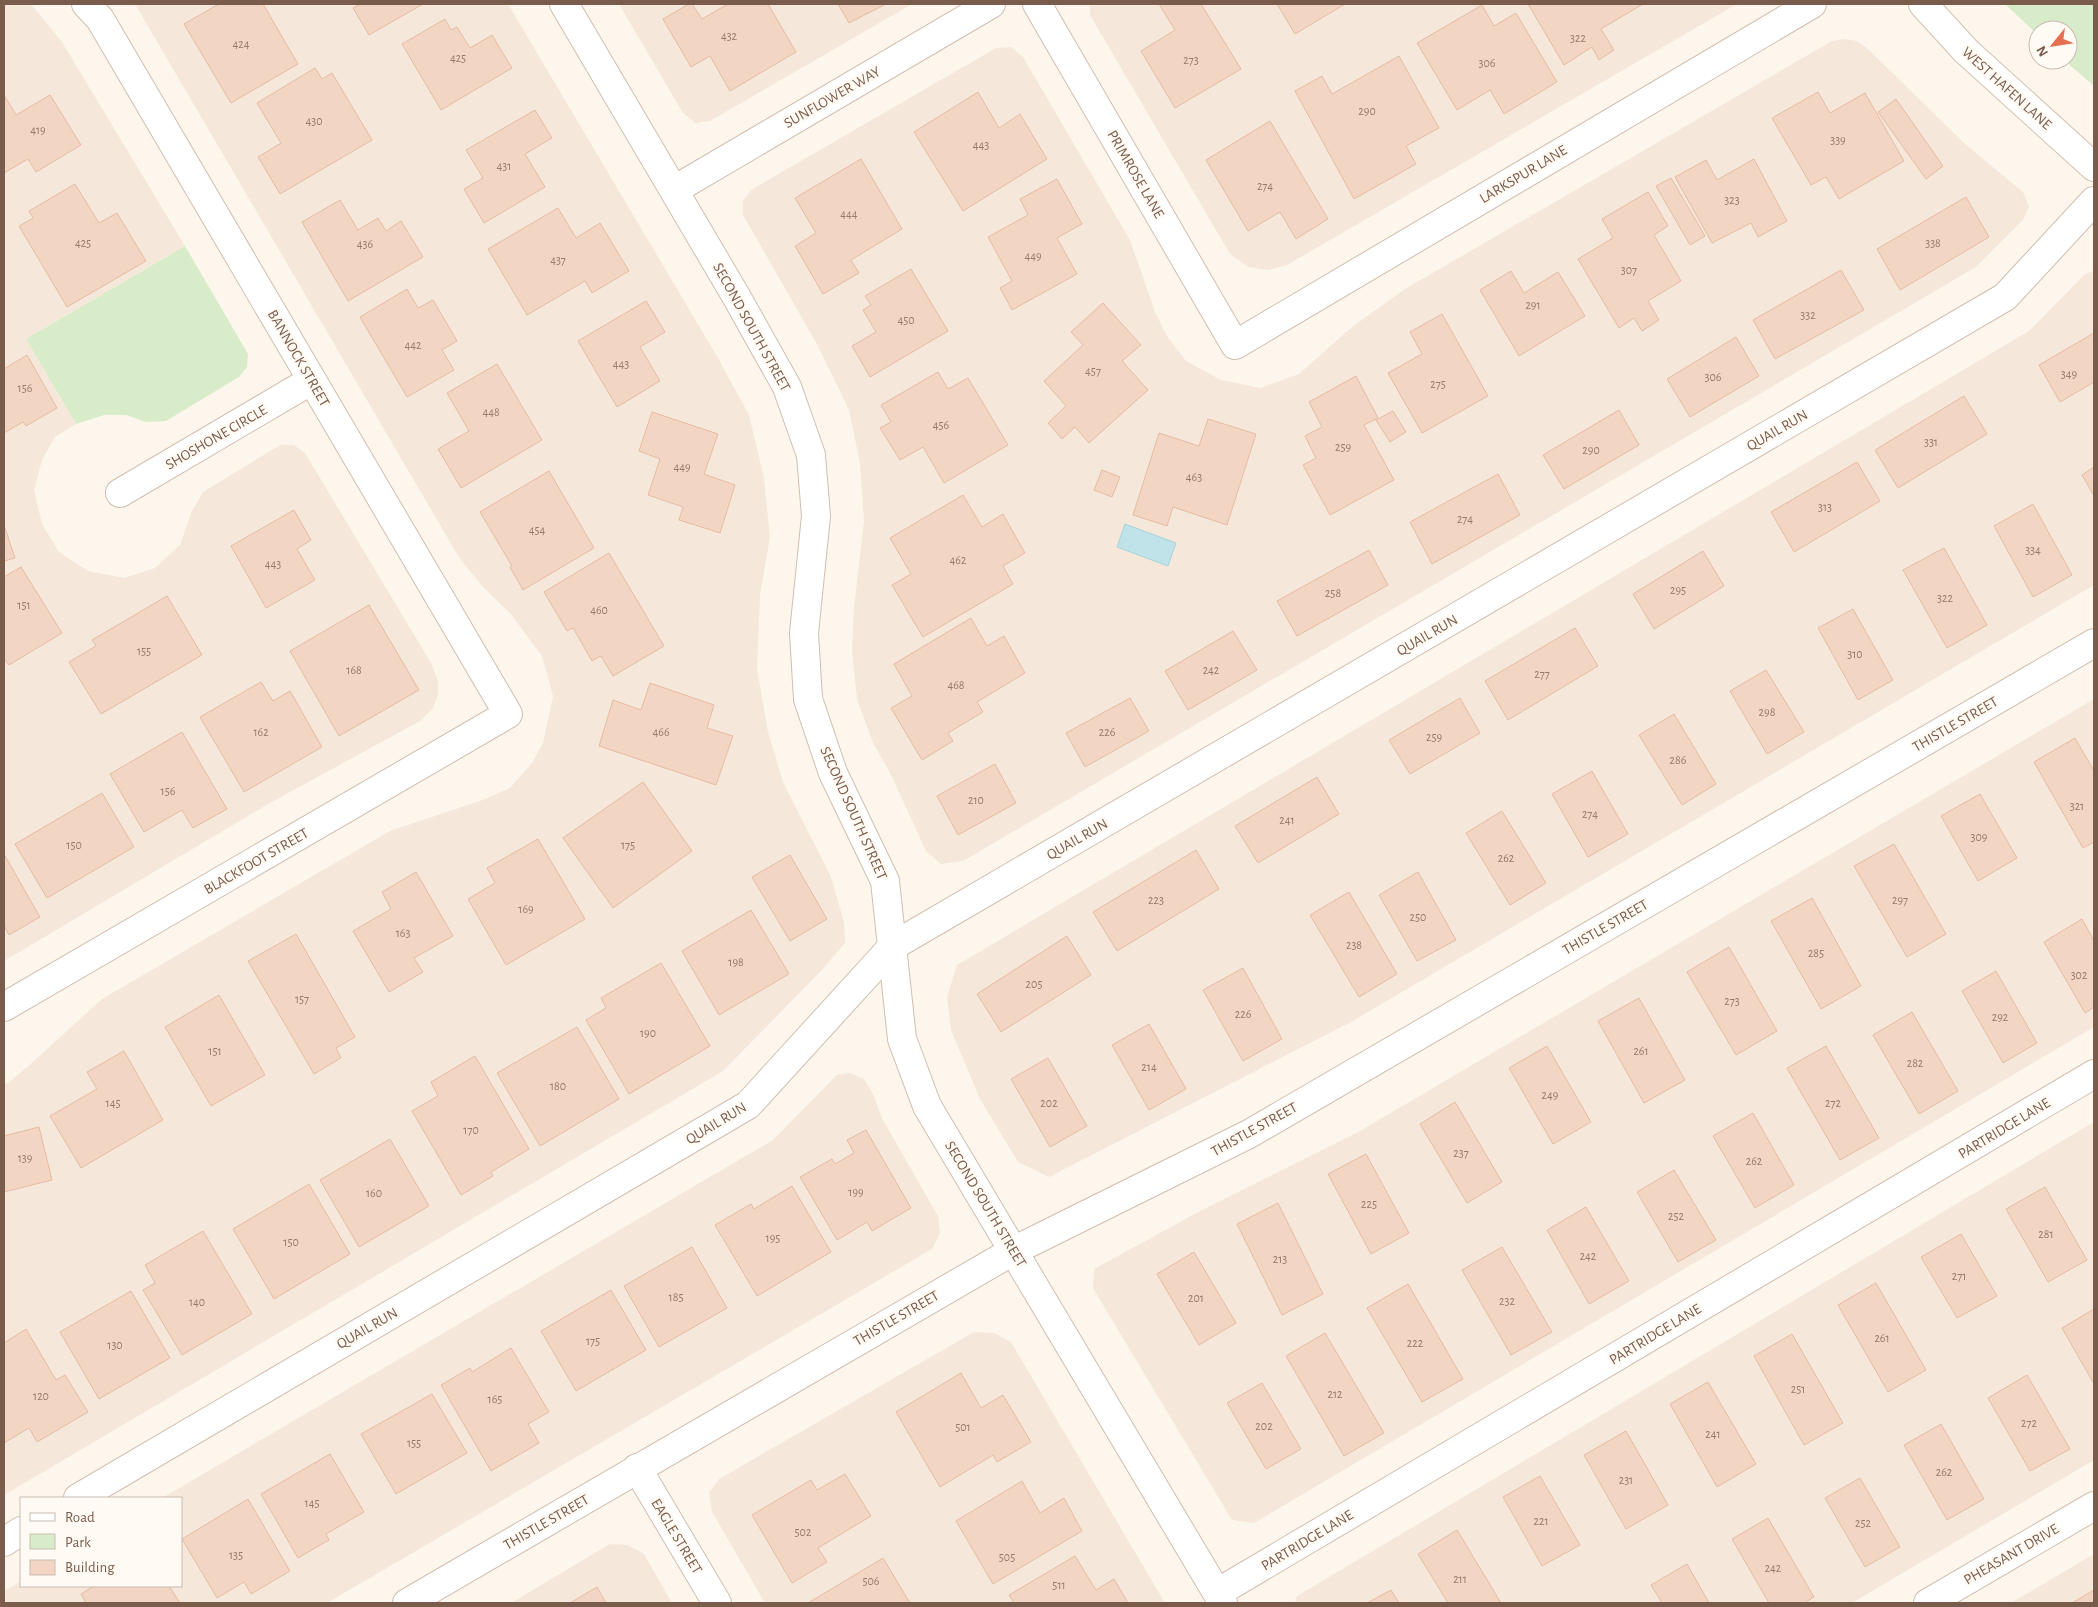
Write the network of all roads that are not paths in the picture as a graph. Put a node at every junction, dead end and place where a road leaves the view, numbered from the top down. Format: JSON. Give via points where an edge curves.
{"nodes":[{"id":1,"x":86,"y":4,"type":"edge"},
{"id":2,"x":564,"y":4,"type":"edge"},
{"id":3,"x":991,"y":4,"type":"edge"},
{"id":4,"x":1037,"y":4,"type":"edge"},
{"id":5,"x":1812,"y":4,"type":"edge"},
{"id":6,"x":1923,"y":4,"type":"edge"},
{"id":7,"x":2094,"y":167,"type":"edge"},
{"id":8,"x":674,"y":190,"type":"junction"},
{"id":9,"x":2094,"y":201,"type":"edge"},
{"id":10,"x":1235,"y":345,"type":"joint"},
{"id":11,"x":312,"y":380,"type":"junction"},
{"id":12,"x":120,"y":493,"type":"dead end"},
{"id":13,"x":2094,"y":643,"type":"edge"},
{"id":14,"x":508,"y":714,"type":"joint"},
{"id":15,"x":893,"y":946,"type":"junction"},
{"id":16,"x":4,"y":1007,"type":"edge"},
{"id":17,"x":2094,"y":1074,"type":"edge"},
{"id":18,"x":1014,"y":1251,"type":"junction"},
{"id":19,"x":636,"y":1468,"type":"junction"},
{"id":20,"x":80,"y":1497,"type":"edge"},
{"id":21,"x":2094,"y":1506,"type":"edge"},
{"id":22,"x":20,"y":1532,"type":"edge"},
{"id":23,"x":4,"y":1542,"type":"edge"},
{"id":24,"x":1220,"y":1598,"type":"edge"},
{"id":25,"x":407,"y":1603,"type":"edge"},
{"id":26,"x":717,"y":1603,"type":"edge"},
{"id":27,"x":1928,"y":1603,"type":"edge"}],
"edges":[{"from":1,"to":11,"type":"street","name":"BANNOCK STREET","via":[[100,19]]},
{"from":2,"to":8,"type":"street","name":"SECOND SOUTH STREET"},
{"from":3,"to":8,"type":"street","name":"SUNFLOWER WAY"},
{"from":4,"to":10,"type":"street","name":"PRIMROSE LANE"},
{"from":5,"to":10,"type":"street","name":"LARKSPUR LANE"},
{"from":6,"to":7,"type":"street","name":"WEST HAFEN LANE","via":[[1966,52]]},
{"from":8,"to":15,"type":"street","name":"SECOND SOUTH STREET","via":[[787,386],[810,455],[816,516],[804,633],[808,699],[833,772],[885,881]]},
{"from":9,"to":15,"type":"street","name":"QUAIL RUN","via":[[2005,297]]},
{"from":11,"to":12,"type":"street","name":"SHOSHONE CIRCLE"},
{"from":11,"to":14,"type":"street","name":"BANNOCK STREET"},
{"from":13,"to":18,"type":"street","name":"THISTLE STREET","via":[[1249,1134]]},
{"from":14,"to":16,"type":"street","name":"BLACKFOOT STREET"},
{"from":15,"to":18,"type":"street","name":"SECOND SOUTH STREET","via":[[902,1038],[928,1106]]},
{"from":15,"to":20,"type":"street","name":"QUAIL RUN","via":[[748,1105]]},
{"from":17,"to":24,"type":"street","name":"PARTRIDGE LANE"},
{"from":18,"to":19,"type":"street","name":"THISTLE STREET"},
{"from":18,"to":24,"type":"street","name":"SECOND SOUTH STREET"},
{"from":19,"to":25,"type":"street","name":"THISTLE STREET"},
{"from":19,"to":26,"type":"street","name":"EAGLE STREET"},
{"from":21,"to":27,"type":"street","name":"PHEASANT DRIVE"},
{"from":22,"to":23,"type":"street"}]}
